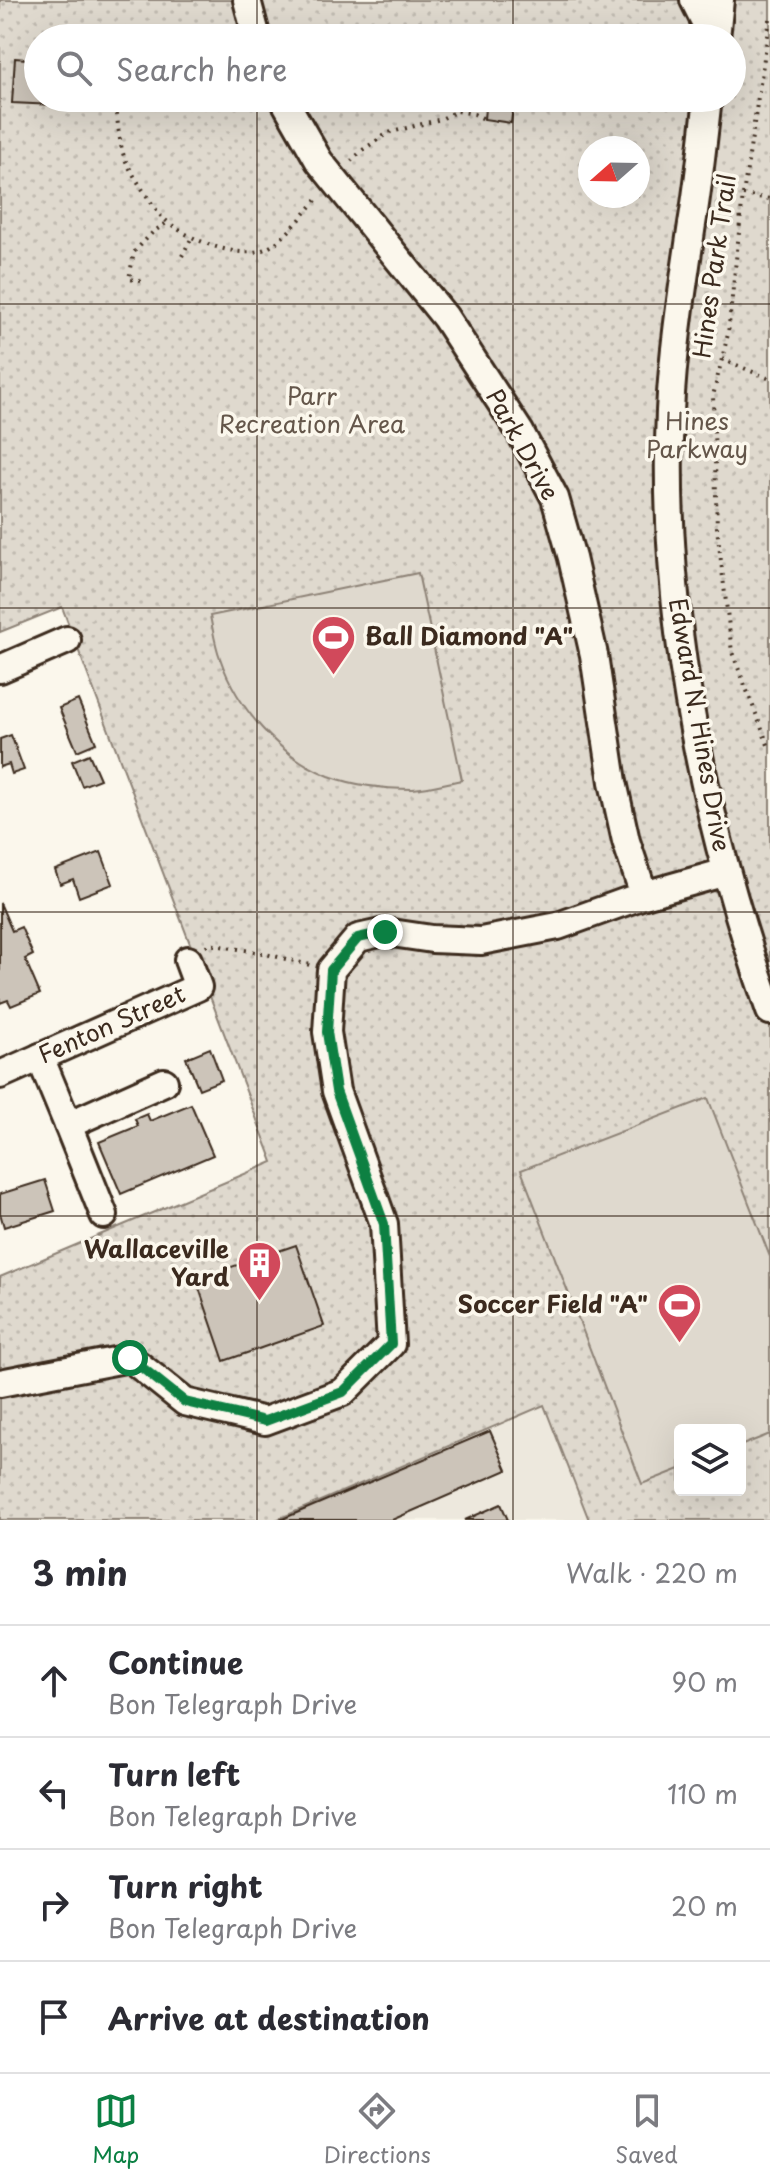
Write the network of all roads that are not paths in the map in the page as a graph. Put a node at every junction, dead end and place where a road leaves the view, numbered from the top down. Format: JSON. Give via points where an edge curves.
{"nodes":[{"id":1,"x":247,"y":0,"type":"edge"},
{"id":2,"x":694,"y":0,"type":"edge"},
{"id":3,"x":720,"y":0,"type":"edge"},
{"id":4,"x":253,"y":24,"type":"edge"},
{"id":5,"x":707,"y":24,"type":"edge"},
{"id":6,"x":716,"y":24,"type":"edge"},
{"id":7,"x":291,"y":112,"type":"edge"},
{"id":8,"x":706,"y":112,"type":"edge"},
{"id":9,"x":67,"y":640,"type":"dead end"},
{"id":10,"x":0,"y":669,"type":"edge"},
{"id":11,"x":726,"y":872,"type":"junction"},
{"id":12,"x":644,"y":895,"type":"junction"},
{"id":13,"x":188,"y":960,"type":"road end"},
{"id":14,"x":770,"y":1011,"type":"edge"},
{"id":15,"x":40,"y":1057,"type":"junction"},
{"id":16,"x":0,"y":1075,"type":"edge"},
{"id":17,"x":164,"y":1082,"type":"dead end"},
{"id":18,"x":68,"y":1125,"type":"junction"},
{"id":19,"x":104,"y":1215,"type":"dead end"},
{"id":20,"x":0,"y":1383,"type":"edge"}],
"edges":[{"from":1,"to":4,"type":"street"},
{"from":2,"to":5,"type":"street"},
{"from":3,"to":6,"type":"street"},
{"from":7,"to":12,"type":"street","name":"Park Drive","via":[[319,161],[445,317],[520,432],[555,498],[594,655],[626,841]]},
{"from":8,"to":11,"type":"street","name":"Edward N. Hines Drive","via":[[676,335],[669,488],[683,663]]},
{"from":9,"to":10,"type":"street"},
{"from":11,"to":12,"type":"street"},
{"from":11,"to":14,"type":"street","name":"Edward N. Hines Drive"},
{"from":12,"to":20,"type":"street","via":[[558,926],[481,941],[385,932],[358,938],[331,970],[327,1032],[336,1091],[384,1224],[391,1344],[343,1392],[265,1421],[185,1402],[130,1358]]},
{"from":13,"to":15,"type":"street","name":"Fenton Street","via":[[198,987]]},
{"from":15,"to":16,"type":"street","name":"Fenton Street"},
{"from":15,"to":18,"type":"street"},
{"from":17,"to":18,"type":"street"},
{"from":18,"to":19,"type":"street"}]}
